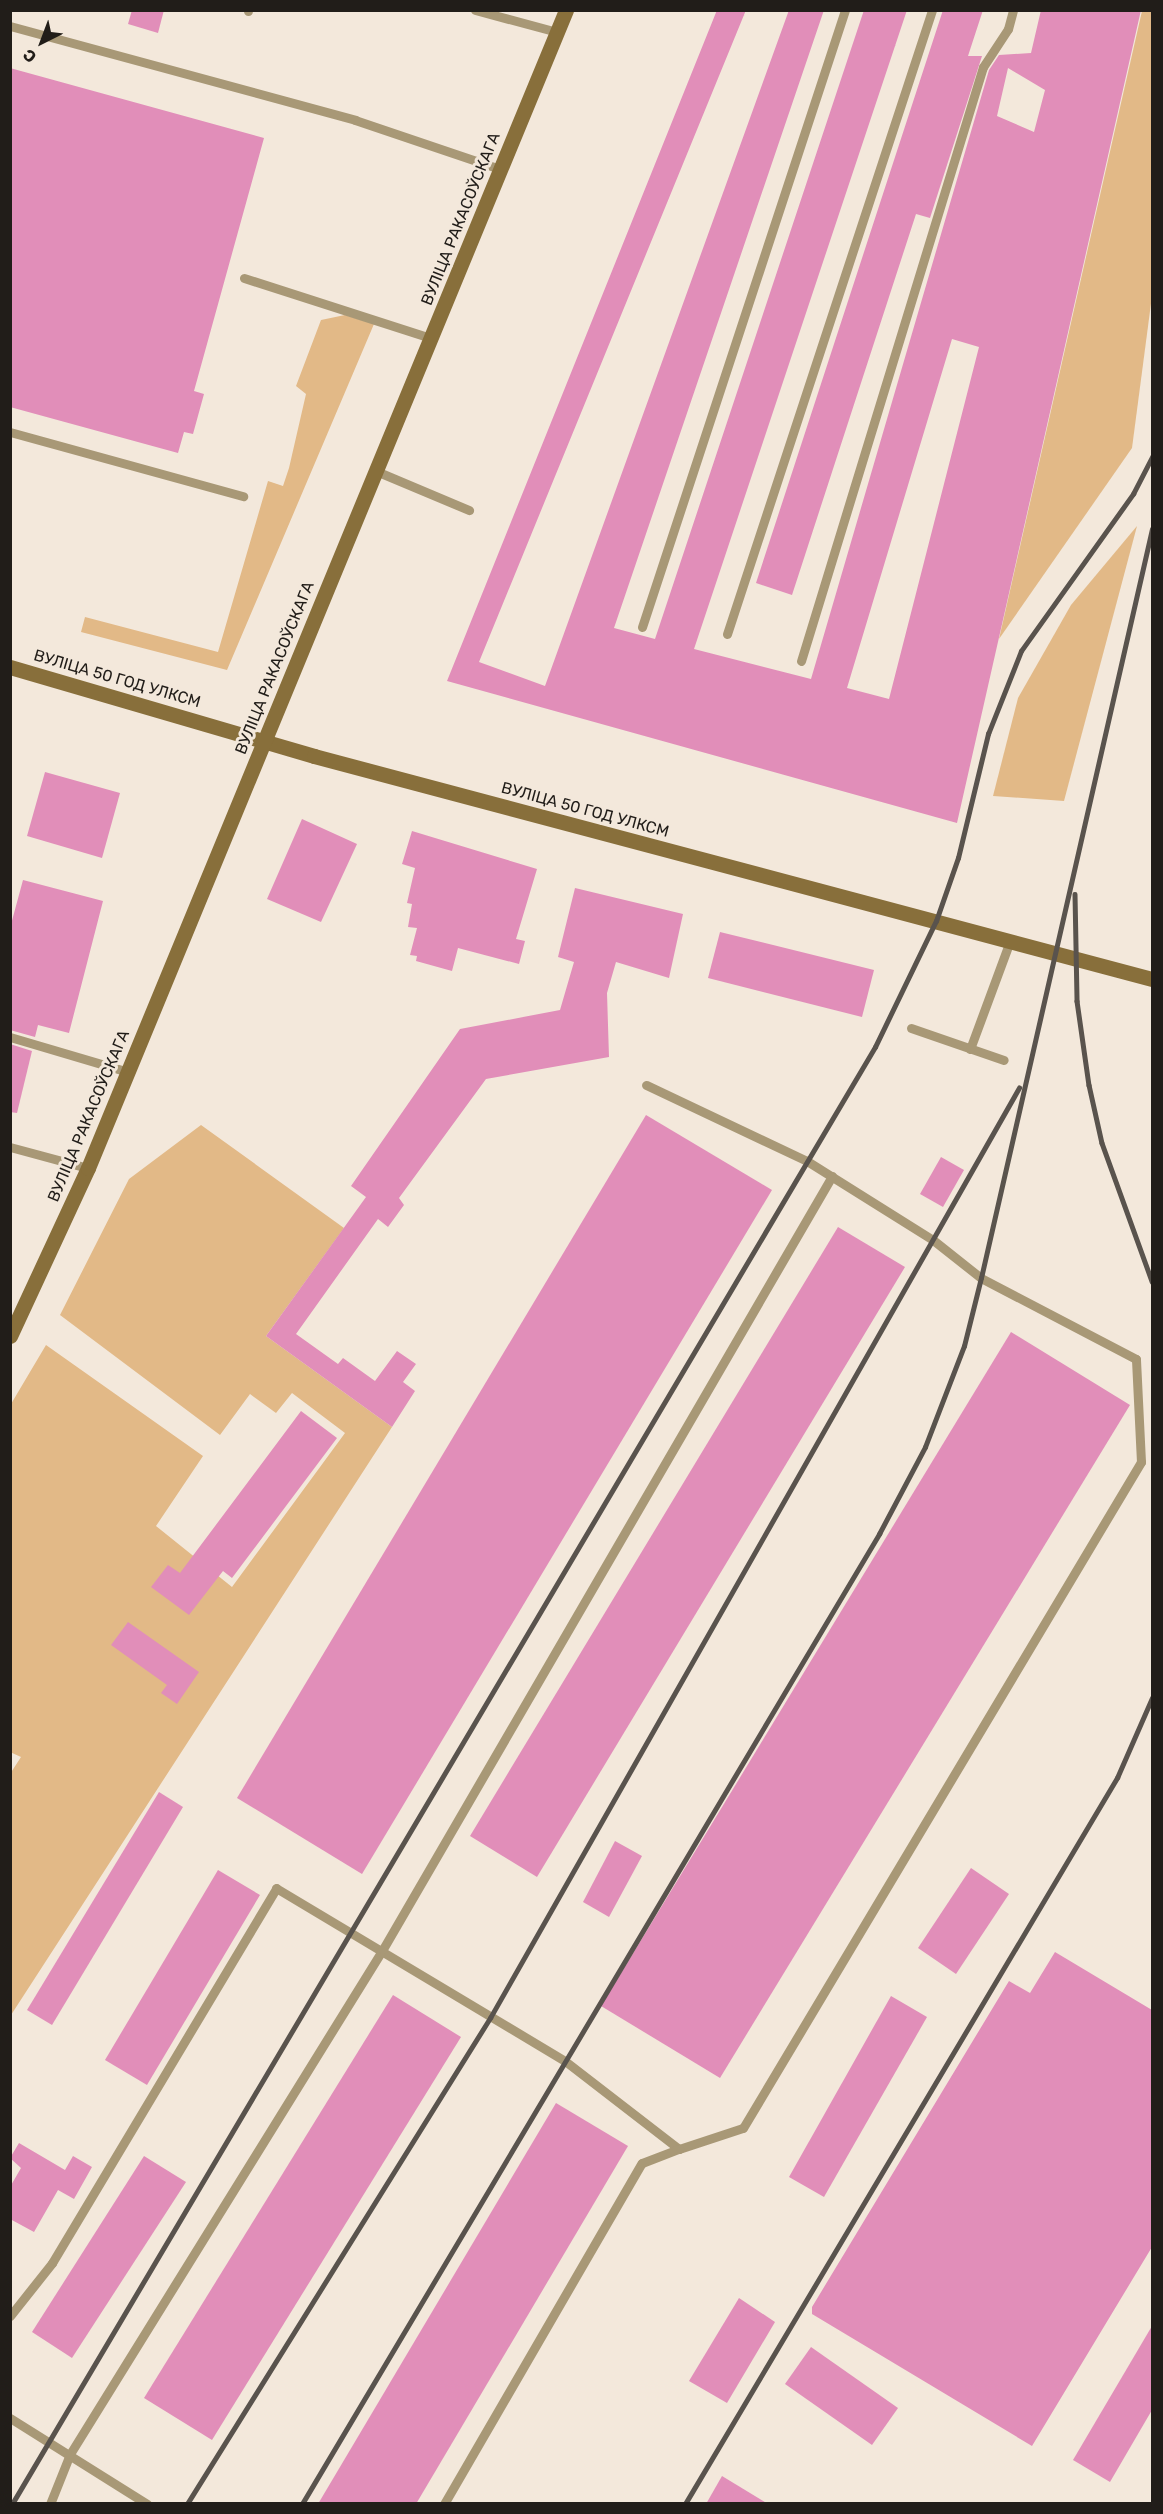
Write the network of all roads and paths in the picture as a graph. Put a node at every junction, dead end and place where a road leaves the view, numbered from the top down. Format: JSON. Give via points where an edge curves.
{"nodes":[{"id":1,"x":475,"y":10,"type":"edge"},
{"id":2,"x":566,"y":10,"type":"edge"},
{"id":3,"x":845,"y":10,"type":"edge"},
{"id":4,"x":932,"y":10,"type":"edge"},
{"id":5,"x":1013,"y":10,"type":"edge"},
{"id":6,"x":10,"y":26,"type":"edge"},
{"id":7,"x":557,"y":32,"type":"junction"},
{"id":8,"x":500,"y":169,"type":"junction"},
{"id":9,"x":244,"y":278,"type":"dead end"},
{"id":10,"x":431,"y":338,"type":"junction"},
{"id":11,"x":10,"y":432,"type":"edge"},
{"id":12,"x":376,"y":471,"type":"junction"},
{"id":13,"x":243,"y":496,"type":"dead end"},
{"id":14,"x":469,"y":510,"type":"dead end"},
{"id":15,"x":642,"y":627,"type":"dead end"},
{"id":16,"x":727,"y":634,"type":"dead end"},
{"id":17,"x":801,"y":661,"type":"dead end"},
{"id":18,"x":10,"y":667,"type":"edge"},
{"id":19,"x":265,"y":741,"type":"junction"},
{"id":20,"x":1010,"y":941,"type":"junction"},
{"id":21,"x":1152,"y":979,"type":"edge"},
{"id":22,"x":911,"y":1028,"type":"dead end"},
{"id":23,"x":10,"y":1036,"type":"edge"},
{"id":24,"x":970,"y":1049,"type":"junction"},
{"id":25,"x":1004,"y":1060,"type":"dead end"},
{"id":26,"x":128,"y":1072,"type":"junction"},
{"id":27,"x":646,"y":1084,"type":"dead end"},
{"id":28,"x":10,"y":1147,"type":"edge"},
{"id":29,"x":88,"y":1168,"type":"junction"},
{"id":30,"x":832,"y":1176,"type":"junction"},
{"id":31,"x":10,"y":1336,"type":"edge"},
{"id":32,"x":383,"y":1949,"type":"junction"},
{"id":33,"x":679,"y":2149,"type":"junction"},
{"id":34,"x":10,"y":2316,"type":"edge"},
{"id":35,"x":10,"y":2418,"type":"edge"},
{"id":36,"x":70,"y":2454,"type":"junction"},
{"id":37,"x":50,"y":2504,"type":"edge"},
{"id":38,"x":147,"y":2504,"type":"edge"},
{"id":39,"x":444,"y":2504,"type":"edge"}],
"edges":[{"from":1,"to":7,"type":"lane"},
{"from":2,"to":7,"type":"main road","name":"ВУЛІЦА РАКАСОЎСКАГА"},
{"from":3,"to":15,"type":"lane"},
{"from":4,"to":16,"type":"lane"},
{"from":5,"to":17,"type":"lane","via":[[1008,29],[983,67]]},
{"from":6,"to":8,"type":"lane","via":[[355,120]]},
{"from":7,"to":8,"type":"main road","name":"ВУЛІЦА РАКАСОЎСКАГА"},
{"from":8,"to":10,"type":"main road","name":"ВУЛІЦА РАКАСОЎСКАГА"},
{"from":9,"to":10,"type":"lane"},
{"from":10,"to":12,"type":"main road","name":"ВУЛІЦА РАКАСОЎСКАГА"},
{"from":11,"to":13,"type":"lane"},
{"from":12,"to":14,"type":"lane"},
{"from":12,"to":19,"type":"main road","name":"ВУЛІЦА РАКАСОЎСКАГА"},
{"from":18,"to":19,"type":"main road","name":"ВУЛІЦА 50 ГОД УЛКСМ"},
{"from":19,"to":20,"type":"main road","name":"ВУЛІЦА 50 ГОД УЛКСМ"},
{"from":19,"to":26,"type":"main road","name":"ВУЛІЦА РАКАСОЎСКАГА"},
{"from":20,"to":21,"type":"main road","name":"ВУЛІЦА 50 ГОД УЛКСМ"},
{"from":20,"to":24,"type":"lane"},
{"from":22,"to":24,"type":"lane"},
{"from":23,"to":26,"type":"lane"},
{"from":24,"to":25,"type":"lane"},
{"from":26,"to":29,"type":"main road","name":"ВУЛІЦА РАКАСОЎСКАГА"},
{"from":27,"to":30,"type":"lane"},
{"from":28,"to":29,"type":"lane"},
{"from":29,"to":31,"type":"main road","name":"ВУЛІЦА РАКАСОЎСКАГА"},
{"from":30,"to":32,"type":"lane"},
{"from":30,"to":33,"type":"lane","via":[[933,1240],[981,1278],[1136,1359],[1142,1462],[743,2128]]},
{"from":32,"to":33,"type":"lane","via":[[565,2061]]},
{"from":32,"to":34,"type":"lane","via":[[276,1888],[51,2264]]},
{"from":32,"to":36,"type":"lane"},
{"from":33,"to":39,"type":"lane","via":[[642,2163]]},
{"from":35,"to":36,"type":"lane"},
{"from":36,"to":37,"type":"lane"},
{"from":36,"to":38,"type":"lane"}]}
